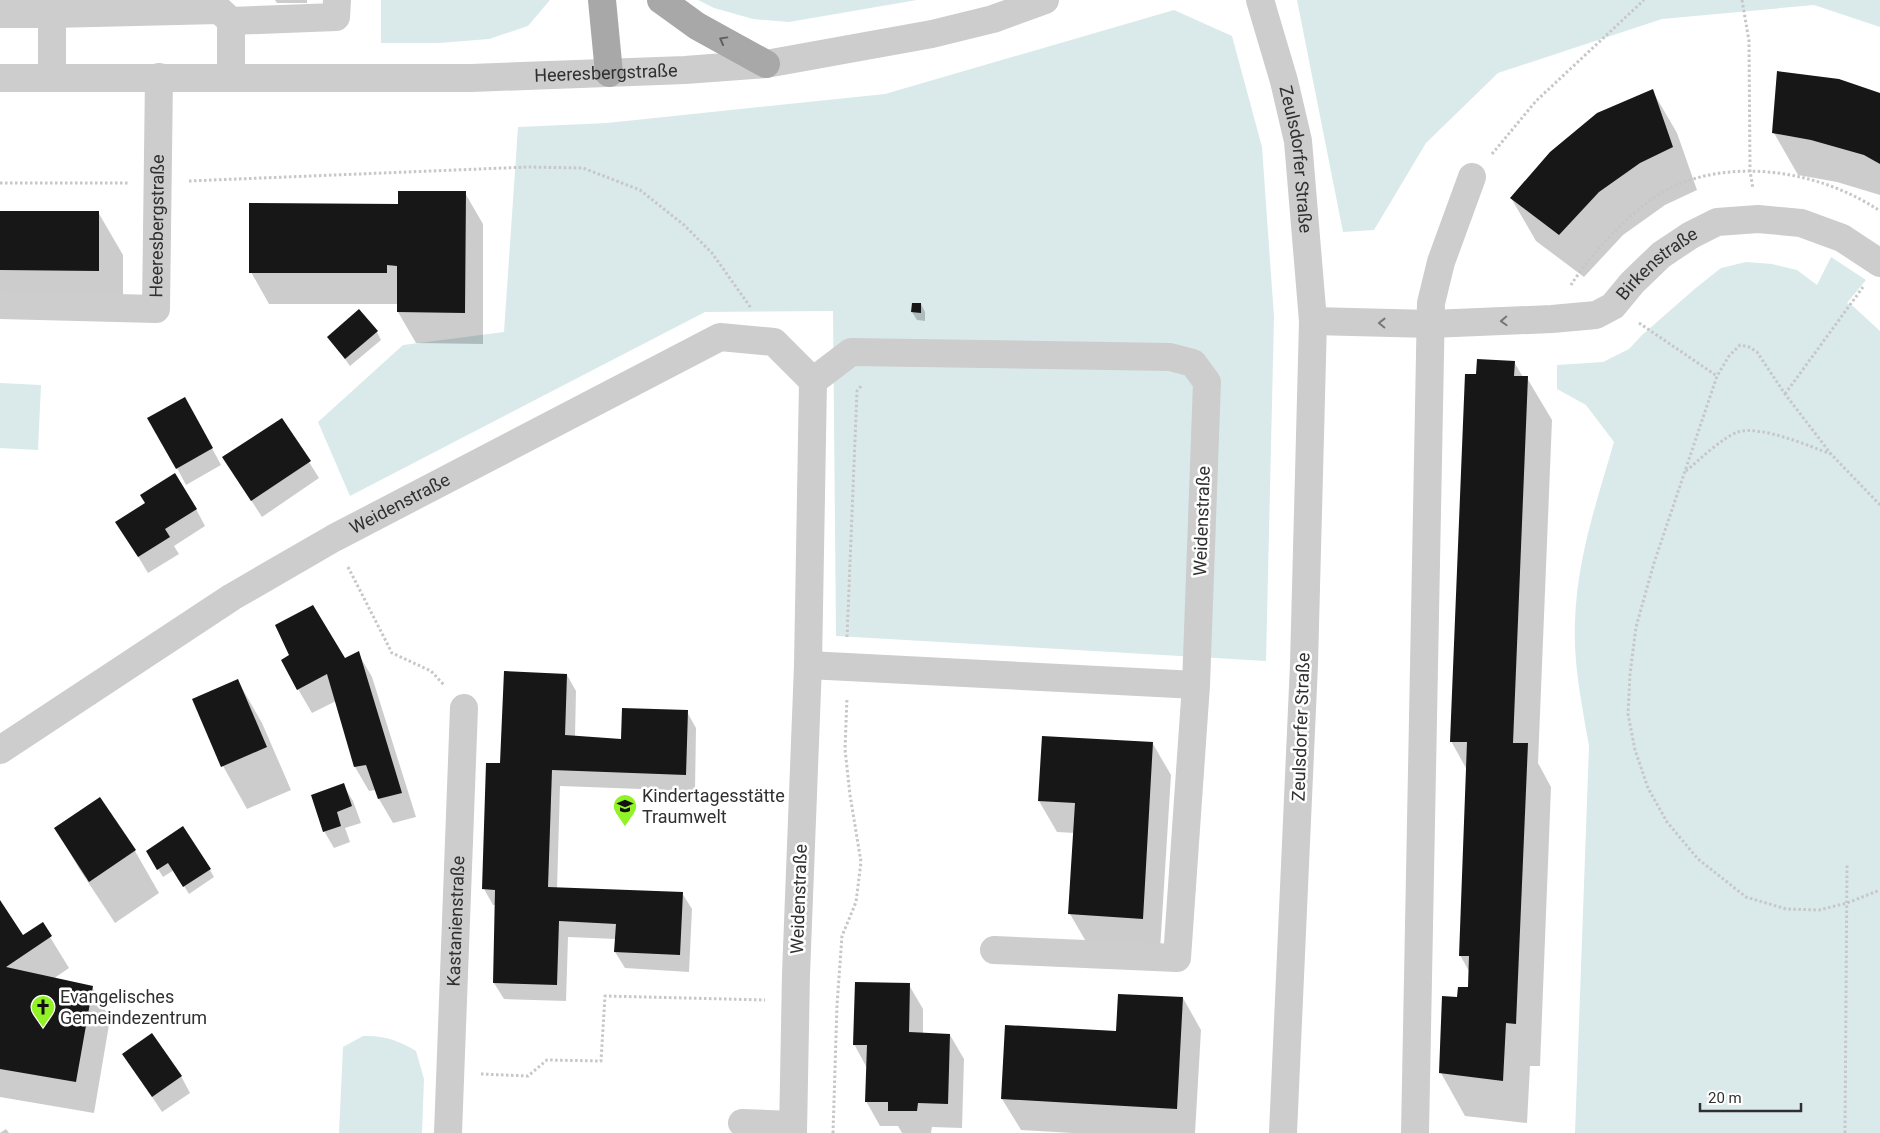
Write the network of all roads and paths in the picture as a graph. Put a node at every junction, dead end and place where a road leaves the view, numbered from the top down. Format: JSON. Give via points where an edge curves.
{"nodes":[{"id":1,"x":337,"y":0,"type":"edge"},
{"id":2,"x":602,"y":0,"type":"edge"},
{"id":3,"x":661,"y":0,"type":"edge"},
{"id":4,"x":1045,"y":0,"type":"edge"},
{"id":5,"x":1239,"y":0,"type":"edge"},
{"id":6,"x":1644,"y":0,"type":"edge"},
{"id":7,"x":1742,"y":0,"type":"edge"},
{"id":8,"x":223,"y":10,"type":"edge"},
{"id":9,"x":1263,"y":10,"type":"edge"},
{"id":10,"x":0,"y":14,"type":"edge"},
{"id":11,"x":52,"y":14,"type":"junction"},
{"id":12,"x":766,"y":64,"type":"junction"},
{"id":13,"x":609,"y":73,"type":"junction"},
{"id":14,"x":0,"y":78,"type":"edge"},
{"id":15,"x":52,"y":78,"type":"junction"},
{"id":16,"x":159,"y":78,"type":"junction"},
{"id":17,"x":231,"y":78,"type":"junction"},
{"id":18,"x":1472,"y":177,"type":"joint"},
{"id":19,"x":159,"y":182,"type":"junction"},
{"id":20,"x":0,"y":183,"type":"edge"},
{"id":21,"x":1758,"y":219,"type":"junction"},
{"id":22,"x":1880,"y":262,"type":"edge"},
{"id":23,"x":1863,"y":286,"type":"dead end"},
{"id":24,"x":0,"y":305,"type":"edge"},
{"id":25,"x":1613,"y":306,"type":"junction"},
{"id":26,"x":1313,"y":321,"type":"junction"},
{"id":27,"x":1431,"y":324,"type":"junction"},
{"id":28,"x":774,"y":342,"type":"junction"},
{"id":29,"x":1717,"y":376,"type":"junction"},
{"id":30,"x":867,"y":380,"type":"dead end"},
{"id":31,"x":813,"y":381,"type":"junction"},
{"id":32,"x":1785,"y":394,"type":"junction"},
{"id":33,"x":1831,"y":454,"type":"junction"},
{"id":34,"x":1685,"y":472,"type":"junction"},
{"id":35,"x":1880,"y":505,"type":"edge"},
{"id":36,"x":334,"y":538,"type":"junction"},
{"id":37,"x":808,"y":665,"type":"junction"},
{"id":38,"x":846,"y":666,"type":"junction"},
{"id":39,"x":1196,"y":685,"type":"junction"},
{"id":40,"x":464,"y":708,"type":"joint"},
{"id":41,"x":0,"y":750,"type":"edge"},
{"id":42,"x":1847,"y":865,"type":"dead end"},
{"id":43,"x":1880,"y":890,"type":"edge"},
{"id":44,"x":1847,"y":903,"type":"junction"},
{"id":45,"x":994,"y":950,"type":"dead end"},
{"id":46,"x":795,"y":1000,"type":"junction"},
{"id":47,"x":450,"y":1073,"type":"junction"},
{"id":48,"x":742,"y":1123,"type":"dead end"},
{"id":49,"x":792,"y":1129,"type":"edge"},
{"id":50,"x":448,"y":1133,"type":"edge"},
{"id":51,"x":833,"y":1133,"type":"edge"},
{"id":52,"x":1283,"y":1133,"type":"edge"},
{"id":53,"x":1415,"y":1133,"type":"edge"},
{"id":54,"x":1845,"y":1133,"type":"edge"}],
"edges":[{"from":1,"to":8,"type":"street","via":[[336,17]]},
{"from":2,"to":13,"type":"main road"},
{"from":12,"to":3,"type":"main road","one_way":true,"via":[[697,26]]},
{"from":4,"to":12,"type":"street","name":"Heeresbergstraße","via":[[932,34]]},
{"from":5,"to":9,"type":"street"},
{"from":6,"to":18,"type":"path","via":[[1536,101]]},
{"from":7,"to":21,"type":"path","via":[[1749,41],[1750,171]]},
{"from":8,"to":11,"type":"street"},
{"from":8,"to":17,"type":"street"},
{"from":9,"to":26,"type":"street","name":"Zeulsdorfer Straße","via":[[1298,141]]},
{"from":10,"to":11,"type":"street"},
{"from":11,"to":15,"type":"street"},
{"from":12,"to":13,"type":"street","name":"Heeresbergstraße"},
{"from":13,"to":17,"type":"street","name":"Heeresbergstraße","via":[[471,78]]},
{"from":14,"to":15,"type":"street","name":"Heeresbergstraße"},
{"from":15,"to":16,"type":"street","name":"Heeresbergstraße"},
{"from":16,"to":17,"type":"street","name":"Heeresbergstraße"},
{"from":16,"to":19,"type":"street","name":"Heeresbergstraße"},
{"from":18,"to":27,"type":"street","via":[[1441,262],[1431,303]]},
{"from":19,"to":20,"type":"path"},
{"from":19,"to":24,"type":"street","name":"Heeresbergstraße","via":[[156,309]]},
{"from":19,"to":28,"type":"path","via":[[528,167],[583,168],[640,190],[684,226],[712,253]]},
{"from":21,"to":22,"type":"street","name":"Birkenstraße","via":[[1801,223],[1842,238]]},
{"from":21,"to":25,"type":"street","name":"Birkenstraße","via":[[1718,222],[1691,235],[1662,255]]},
{"from":23,"to":32,"type":"path"},
{"from":25,"to":27,"type":"street","name":"Birkenstraße","one_way":true,"via":[[1596,315]]},
{"from":25,"to":29,"type":"path"},
{"from":27,"to":26,"type":"street","one_way":true},
{"from":26,"to":52,"type":"street","name":"Zeulsdorfer Straße","via":[[1304,664]]},
{"from":27,"to":53,"type":"street"},
{"from":28,"to":31,"type":"street"},
{"from":28,"to":36,"type":"street","name":"Weidenstraße","via":[[720,337]]},
{"from":29,"to":32,"type":"path","via":[[1729,356],[1740,346],[1749,347],[1757,352]]},
{"from":29,"to":34,"type":"path"},
{"from":30,"to":38,"type":"path","via":[[857,391]]},
{"from":31,"to":37,"type":"street","name":"Weidenstraße"},
{"from":31,"to":39,"type":"street","name":"Weidenstraße","via":[[852,352],[1170,357],[1193,363],[1206,382]]},
{"from":32,"to":33,"type":"path"},
{"from":33,"to":34,"type":"path","via":[[1765,432],[1739,432],[1710,449]]},
{"from":33,"to":35,"type":"path"},
{"from":34,"to":44,"type":"path","via":[[1636,627],[1630,674],[1628,714],[1634,750],[1648,788],[1667,822],[1698,859],[1746,898],[1786,909],[1819,910]]},
{"from":36,"to":40,"type":"path","via":[[392,652],[431,671]]},
{"from":36,"to":41,"type":"street","name":"Weidenstraße","via":[[232,597]]},
{"from":37,"to":38,"type":"street"},
{"from":37,"to":46,"type":"street","name":"Weidenstraße"},
{"from":38,"to":39,"type":"street"},
{"from":38,"to":51,"type":"path","via":[[845,749],[860,862],[856,902],[842,936]]},
{"from":39,"to":45,"type":"street","name":"Weidenstraße","via":[[1177,958]]},
{"from":40,"to":47,"type":"street","name":"Kastanienstraße"},
{"from":42,"to":44,"type":"path"},
{"from":43,"to":44,"type":"path"},
{"from":44,"to":54,"type":"path"},
{"from":46,"to":47,"type":"path","via":[[606,996],[602,1061],[547,1060],[528,1076]]},
{"from":46,"to":49,"type":"street","name":"Weidenstraße"},
{"from":47,"to":50,"type":"street","name":"Kastanienstraße"},
{"from":48,"to":49,"type":"street"}]}
